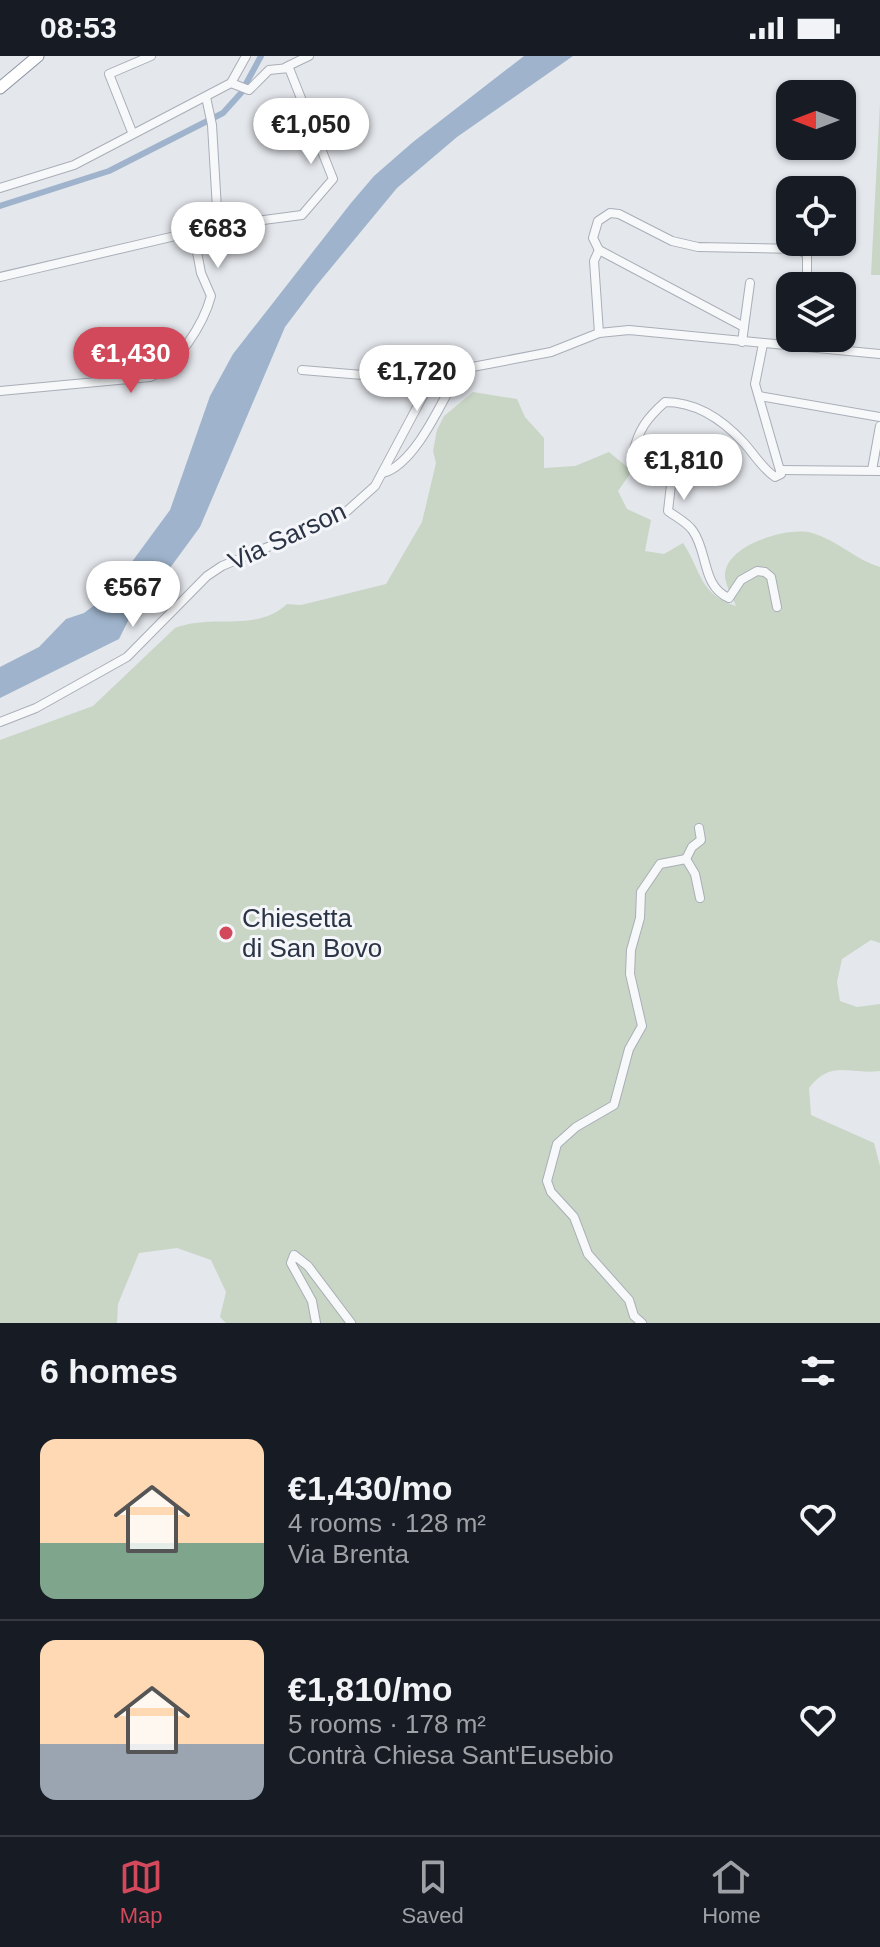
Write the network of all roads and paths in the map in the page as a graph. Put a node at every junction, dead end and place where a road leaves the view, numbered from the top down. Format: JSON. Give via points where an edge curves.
{"nodes":[{"id":1,"x":28,"y":56,"type":"edge"},
{"id":2,"x":38,"y":56,"type":"edge"},
{"id":3,"x":151,"y":56,"type":"edge"},
{"id":4,"x":246,"y":56,"type":"edge"},
{"id":5,"x":309,"y":56,"type":"edge"},
{"id":6,"x":285,"y":67,"type":"junction"},
{"id":7,"x":235,"y":84,"type":"junction"},
{"id":8,"x":3,"y":85,"type":"edge"},
{"id":9,"x":206,"y":97,"type":"junction"},
{"id":10,"x":132,"y":132,"type":"junction"},
{"id":11,"x":0,"y":188,"type":"edge"},
{"id":12,"x":218,"y":226,"type":"junction"},
{"id":13,"x":193,"y":231,"type":"junction"},
{"id":14,"x":776,"y":249,"type":"edge"},
{"id":15,"x":599,"y":250,"type":"junction"},
{"id":16,"x":0,"y":277,"type":"edge"},
{"id":17,"x":750,"y":283,"type":"dead end"},
{"id":18,"x":744,"y":327,"type":"junction"},
{"id":19,"x":599,"y":333,"type":"junction"},
{"id":20,"x":742,"y":342,"type":"junction"},
{"id":21,"x":776,"y":343,"type":"edge"},
{"id":22,"x":763,"y":344,"type":"junction"},
{"id":23,"x":856,"y":350,"type":"edge"},
{"id":24,"x":880,"y":354,"type":"edge"},
{"id":25,"x":302,"y":370,"type":"dead end"},
{"id":26,"x":460,"y":370,"type":"junction"},
{"id":27,"x":428,"y":389,"type":"junction"},
{"id":28,"x":0,"y":391,"type":"edge"},
{"id":29,"x":759,"y":396,"type":"junction"},
{"id":30,"x":880,"y":417,"type":"edge"},
{"id":31,"x":880,"y":426,"type":"edge"},
{"id":32,"x":780,"y":470,"type":"junction"},
{"id":33,"x":876,"y":470,"type":"edge"},
{"id":34,"x":383,"y":473,"type":"junction"},
{"id":35,"x":777,"y":607,"type":"dead end"},
{"id":36,"x":0,"y":722,"type":"edge"},
{"id":37,"x":699,"y":828,"type":"dead end"},
{"id":38,"x":686,"y":859,"type":"junction"},
{"id":39,"x":700,"y":898,"type":"dead end"},
{"id":40,"x":316,"y":1323,"type":"edge"},
{"id":41,"x":351,"y":1323,"type":"edge"},
{"id":42,"x":642,"y":1323,"type":"edge"}],
"edges":[{"from":1,"to":8,"type":"highway"},
{"from":2,"to":8,"type":"highway"},
{"from":3,"to":10,"type":"street","via":[[109,74]]},
{"from":4,"to":7,"type":"street"},
{"from":5,"to":6,"type":"street"},
{"from":6,"to":7,"type":"street","via":[[269,70],[249,90]]},
{"from":6,"to":12,"type":"street","via":[[299,86],[333,179],[302,215]]},
{"from":7,"to":9,"type":"street"},
{"from":9,"to":10,"type":"street"},
{"from":9,"to":12,"type":"street"},
{"from":10,"to":11,"type":"street","via":[[74,165]]},
{"from":12,"to":13,"type":"street"},
{"from":13,"to":16,"type":"street"},
{"from":13,"to":28,"type":"street","via":[[211,296],[203,318],[159,374]]},
{"from":14,"to":15,"type":"street","via":[[698,247],[610,213],[594,229]]},
{"from":15,"to":18,"type":"street"},
{"from":15,"to":19,"type":"street","via":[[594,261]]},
{"from":17,"to":18,"type":"street"},
{"from":18,"to":20,"type":"street"},
{"from":19,"to":20,"type":"street","via":[[629,330]]},
{"from":19,"to":26,"type":"street","via":[[551,352]]},
{"from":20,"to":22,"type":"street"},
{"from":21,"to":22,"type":"street"},
{"from":22,"to":29,"type":"street","via":[[756,372]]},
{"from":23,"to":24,"type":"street"},
{"from":25,"to":27,"type":"street","via":[[399,378]]},
{"from":26,"to":27,"type":"street"},
{"from":26,"to":34,"type":"street","via":[[416,446]]},
{"from":27,"to":34,"type":"street","name":"Via Sarson"},
{"from":29,"to":30,"type":"street"},
{"from":29,"to":32,"type":"street"},
{"from":31,"to":33,"type":"street"},
{"from":32,"to":33,"type":"street"},
{"from":32,"to":35,"type":"street","via":[[775,477],[731,431],[681,402],[665,402],[648,417],[633,454],[654,460],[672,476],[668,511],[692,529],[721,595],[729,598],[741,580],[765,572],[771,577]]},
{"from":34,"to":36,"type":"street","name":"Via Sarson","via":[[365,496],[328,522],[207,576],[127,657]]},
{"from":37,"to":38,"type":"street","via":[[701,841]]},
{"from":38,"to":39,"type":"street"},
{"from":38,"to":42,"type":"street","via":[[660,864],[639,897],[630,967],[642,1026],[629,1049],[614,1105],[557,1144],[546,1178],[576,1221],[586,1251]]},
{"from":40,"to":41,"type":"street","via":[[312,1301],[291,1263],[294,1255]]}]}
